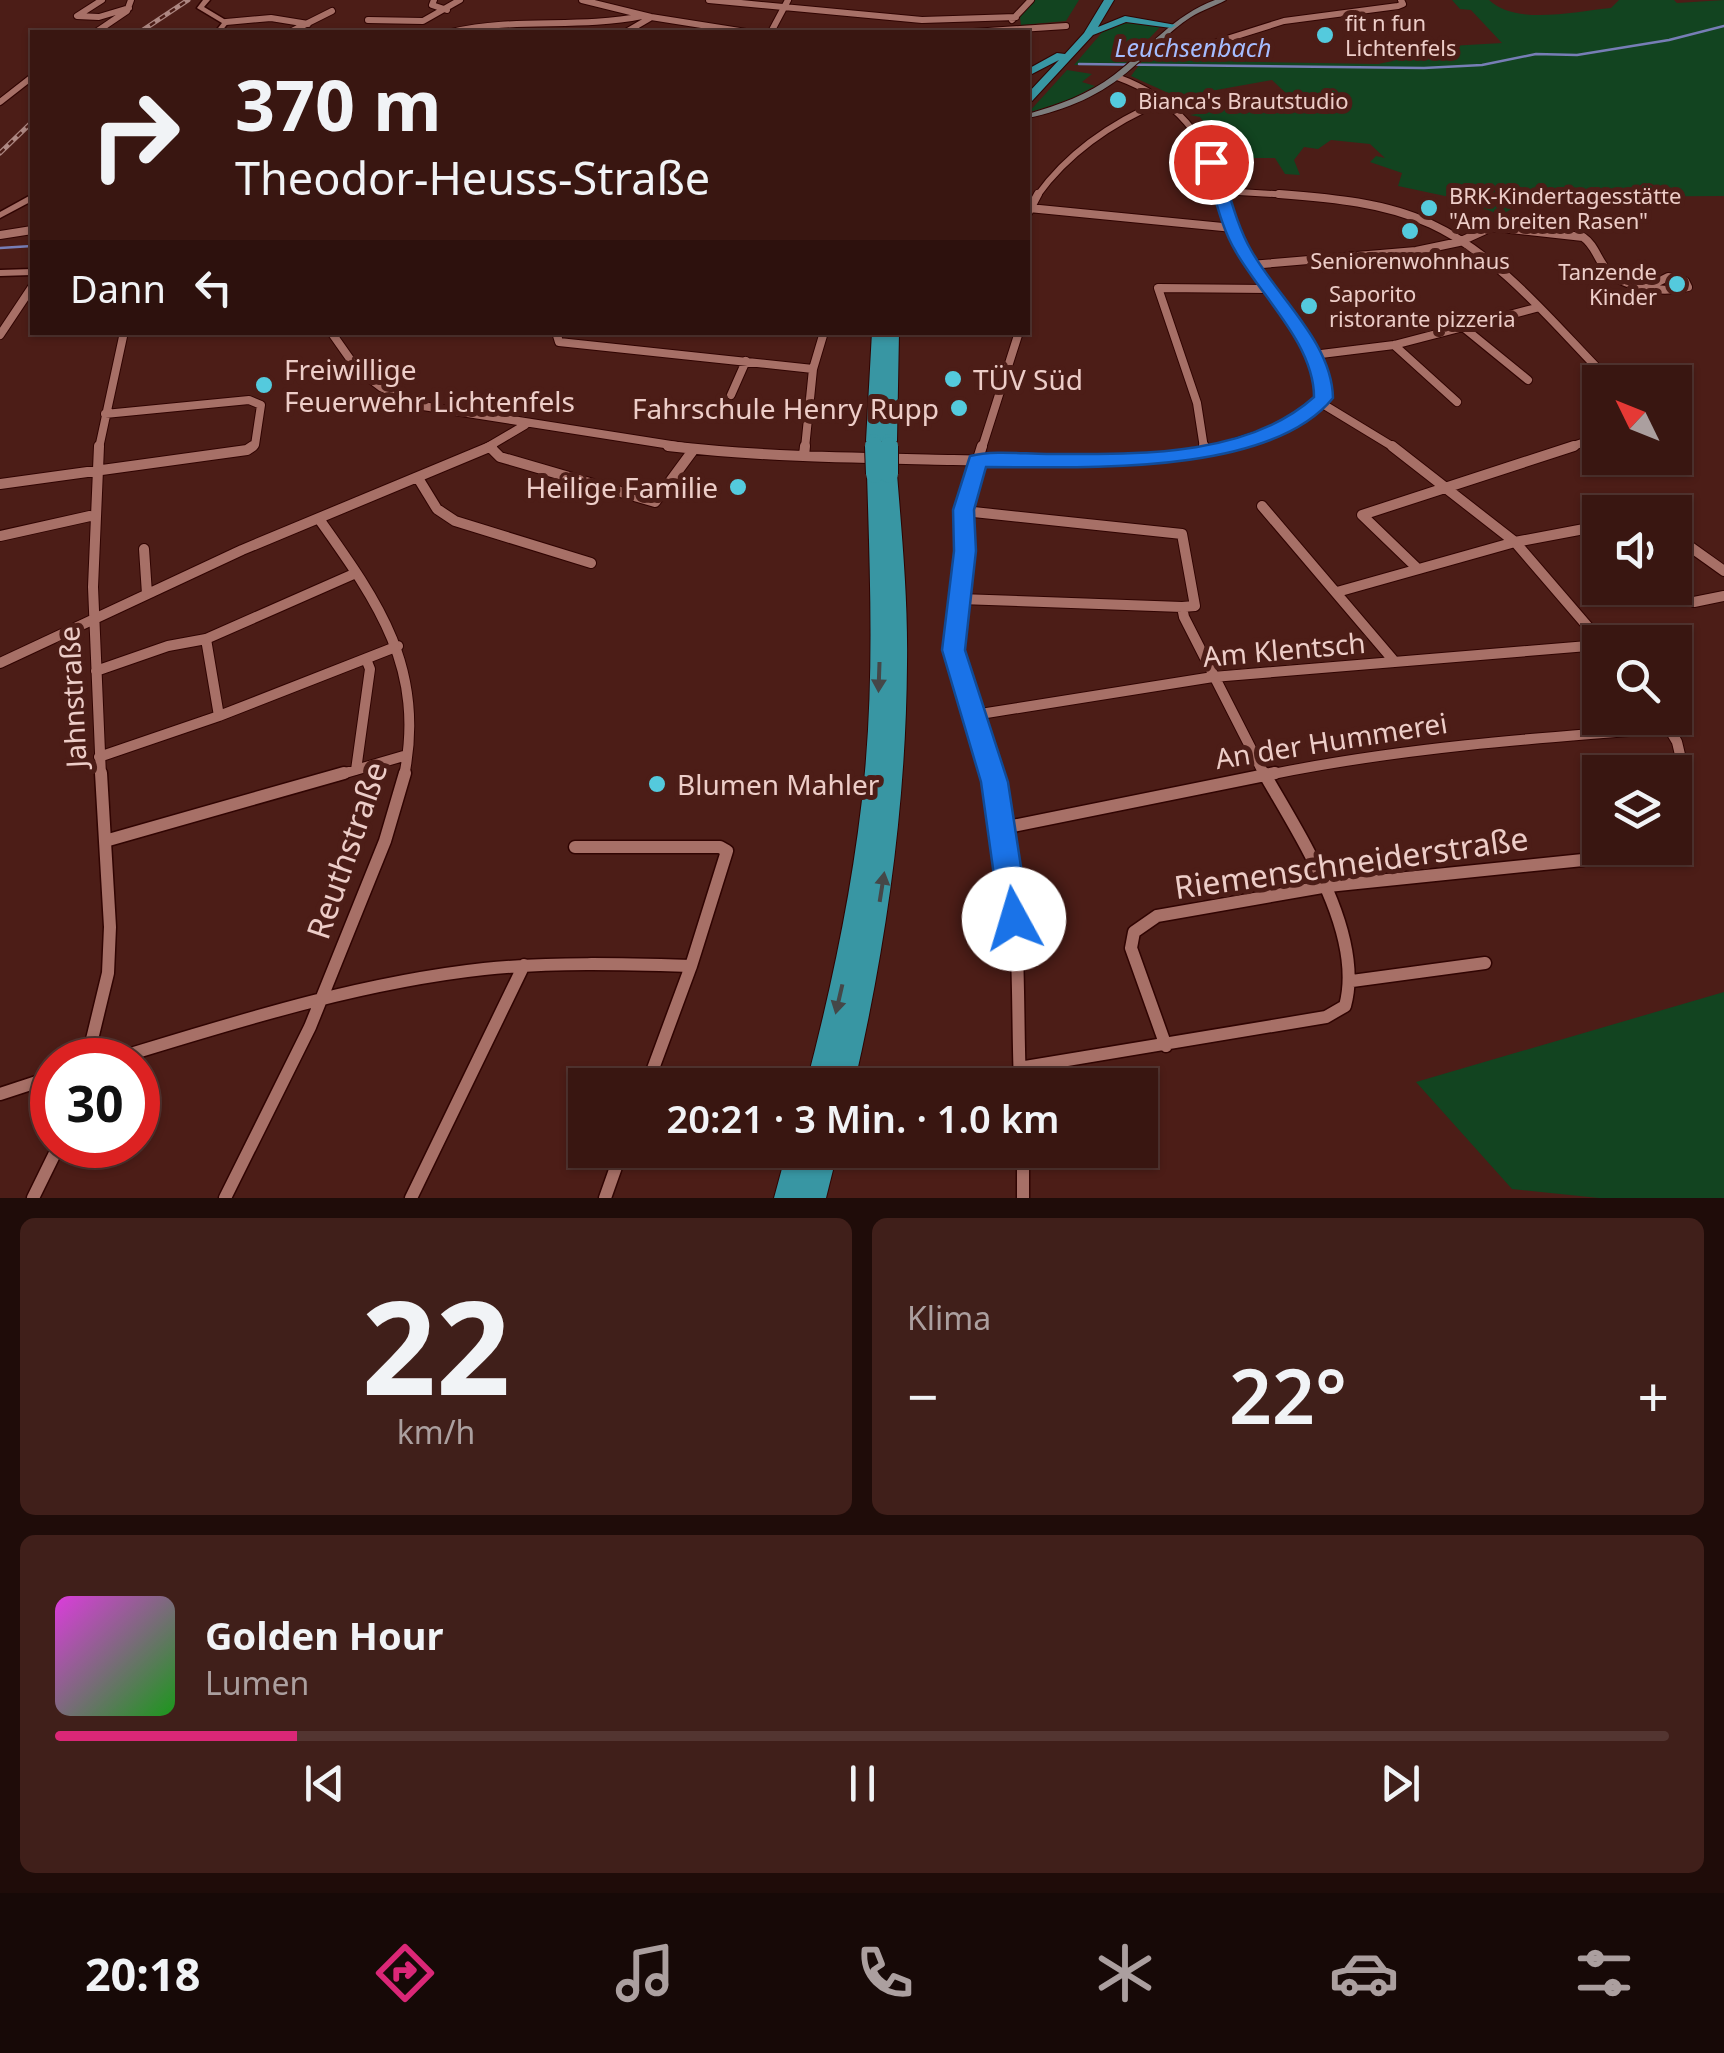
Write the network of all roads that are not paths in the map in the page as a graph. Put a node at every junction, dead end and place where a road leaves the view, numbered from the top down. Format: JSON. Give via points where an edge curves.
{"nodes":[{"id":1,"x":102,"y":0,"type":"edge"},
{"id":2,"x":206,"y":0,"type":"edge"},
{"id":3,"x":434,"y":0,"type":"edge"},
{"id":4,"x":460,"y":0,"type":"edge"},
{"id":5,"x":582,"y":0,"type":"edge"},
{"id":6,"x":606,"y":0,"type":"edge"},
{"id":7,"x":709,"y":0,"type":"edge"},
{"id":8,"x":728,"y":0,"type":"edge"},
{"id":9,"x":836,"y":0,"type":"edge"},
{"id":10,"x":1031,"y":0,"type":"edge"},
{"id":11,"x":1100,"y":0,"type":"edge"},
{"id":12,"x":1109,"y":0,"type":"edge"},
{"id":13,"x":1117,"y":0,"type":"edge"},
{"id":14,"x":1222,"y":0,"type":"edge"},
{"id":15,"x":1401,"y":0,"type":"edge"},
{"id":16,"x":596,"y":2,"type":"edge"},
{"id":17,"x":130,"y":4,"type":"edge"},
{"id":18,"x":786,"y":4,"type":"edge"},
{"id":19,"x":447,"y":10,"type":"junction"},
{"id":20,"x":332,"y":11,"type":"dead end"},
{"id":21,"x":834,"y":12,"type":"junction"},
{"id":22,"x":1192,"y":12,"type":"junction"},
{"id":23,"x":646,"y":16,"type":"junction"},
{"id":24,"x":1152,"y":16,"type":"junction"},
{"id":25,"x":1016,"y":17,"type":"junction"},
{"id":26,"x":368,"y":20,"type":"dead end"},
{"id":27,"x":237,"y":21,"type":"junction"},
{"id":28,"x":308,"y":24,"type":"junction"},
{"id":29,"x":1173,"y":24,"type":"junction"},
{"id":30,"x":707,"y":26,"type":"junction"},
{"id":31,"x":1066,"y":26,"type":"dead end"},
{"id":32,"x":222,"y":27,"type":"edge"},
{"id":33,"x":98,"y":30,"type":"edge"},
{"id":34,"x":239,"y":30,"type":"edge"},
{"id":35,"x":294,"y":30,"type":"edge"},
{"id":36,"x":464,"y":30,"type":"edge"},
{"id":37,"x":628,"y":30,"type":"edge"},
{"id":38,"x":701,"y":30,"type":"edge"},
{"id":39,"x":733,"y":30,"type":"edge"},
{"id":40,"x":771,"y":30,"type":"edge"},
{"id":41,"x":994,"y":30,"type":"joint"},
{"id":42,"x":1088,"y":35,"type":"junction"},
{"id":43,"x":1061,"y":55,"type":"junction"},
{"id":44,"x":1135,"y":61,"type":"junction"},
{"id":45,"x":1030,"y":71,"type":"edge"},
{"id":46,"x":1117,"y":77,"type":"junction"},
{"id":47,"x":30,"y":79,"type":"edge"},
{"id":48,"x":1030,"y":86,"type":"edge"},
{"id":49,"x":1030,"y":97,"type":"edge"},
{"id":50,"x":1166,"y":100,"type":"junction"},
{"id":51,"x":0,"y":102,"type":"edge"},
{"id":52,"x":1030,"y":115,"type":"edge"},
{"id":53,"x":1222,"y":191,"type":"junction"},
{"id":54,"x":30,"y":199,"type":"edge"},
{"id":55,"x":1030,"y":207,"type":"edge"},
{"id":56,"x":1030,"y":210,"type":"edge"},
{"id":57,"x":0,"y":215,"type":"edge"},
{"id":58,"x":1233,"y":228,"type":"junction"},
{"id":59,"x":30,"y":230,"type":"edge"},
{"id":60,"x":0,"y":235,"type":"edge"},
{"id":61,"x":1459,"y":242,"type":"junction"},
{"id":62,"x":1250,"y":265,"type":"junction"},
{"id":63,"x":30,"y":272,"type":"edge"},
{"id":64,"x":0,"y":273,"type":"edge"},
{"id":65,"x":1650,"y":286,"type":"dead end"},
{"id":66,"x":1268,"y":289,"type":"junction"},
{"id":67,"x":30,"y":290,"type":"edge"},
{"id":68,"x":1536,"y":308,"type":"junction"},
{"id":69,"x":1463,"y":327,"type":"junction"},
{"id":70,"x":0,"y":335,"type":"edge"},
{"id":71,"x":123,"y":335,"type":"edge"},
{"id":72,"x":333,"y":335,"type":"edge"},
{"id":73,"x":823,"y":335,"type":"edge"},
{"id":74,"x":879,"y":335,"type":"edge"},
{"id":75,"x":892,"y":335,"type":"edge"},
{"id":76,"x":1019,"y":335,"type":"edge"},
{"id":77,"x":558,"y":337,"type":"edge"},
{"id":78,"x":1394,"y":344,"type":"junction"},
{"id":79,"x":1312,"y":355,"type":"junction"},
{"id":80,"x":746,"y":361,"type":"junction"},
{"id":81,"x":1594,"y":365,"type":"edge"},
{"id":82,"x":813,"y":369,"type":"junction"},
{"id":83,"x":1528,"y":380,"type":"dead end"},
{"id":84,"x":731,"y":395,"type":"dead end"},
{"id":85,"x":1458,"y":402,"type":"dead end"},
{"id":86,"x":1321,"y":403,"type":"junction"},
{"id":87,"x":106,"y":414,"type":"junction"},
{"id":88,"x":526,"y":425,"type":"junction"},
{"id":89,"x":881,"y":441,"type":"junction"},
{"id":90,"x":1582,"y":442,"type":"edge"},
{"id":91,"x":490,"y":447,"type":"junction"},
{"id":92,"x":694,"y":449,"type":"junction"},
{"id":93,"x":1205,"y":452,"type":"junction"},
{"id":94,"x":804,"y":456,"type":"junction"},
{"id":95,"x":977,"y":461,"type":"junction"},
{"id":96,"x":95,"y":474,"type":"junction"},
{"id":97,"x":882,"y":474,"type":"junction"},
{"id":98,"x":418,"y":478,"type":"junction"},
{"id":99,"x":0,"y":484,"type":"edge"},
{"id":100,"x":1448,"y":490,"type":"junction"},
{"id":101,"x":1262,"y":506,"type":"dead end"},
{"id":102,"x":964,"y":510,"type":"junction"},
{"id":103,"x":90,"y":516,"type":"junction"},
{"id":104,"x":319,"y":519,"type":"junction"},
{"id":105,"x":1582,"y":529,"type":"edge"},
{"id":106,"x":0,"y":536,"type":"edge"},
{"id":107,"x":1515,"y":542,"type":"junction"},
{"id":108,"x":1692,"y":546,"type":"edge"},
{"id":109,"x":144,"y":549,"type":"dead end"},
{"id":110,"x":590,"y":562,"type":"dead end"},
{"id":111,"x":1418,"y":569,"type":"junction"},
{"id":112,"x":1724,"y":571,"type":"edge"},
{"id":113,"x":356,"y":573,"type":"junction"},
{"id":114,"x":1338,"y":592,"type":"junction"},
{"id":115,"x":146,"y":594,"type":"junction"},
{"id":116,"x":1724,"y":596,"type":"edge"},
{"id":117,"x":960,"y":599,"type":"junction"},
{"id":118,"x":1694,"y":602,"type":"dead end"},
{"id":119,"x":1182,"y":607,"type":"junction"},
{"id":120,"x":92,"y":620,"type":"junction"},
{"id":121,"x":1584,"y":625,"type":"edge"},
{"id":122,"x":206,"y":639,"type":"junction"},
{"id":123,"x":398,"y":646,"type":"junction"},
{"id":124,"x":1582,"y":646,"type":"edge"},
{"id":125,"x":366,"y":659,"type":"junction"},
{"id":126,"x":1394,"y":662,"type":"junction"},
{"id":127,"x":0,"y":663,"type":"edge"},
{"id":128,"x":96,"y":671,"type":"junction"},
{"id":129,"x":1213,"y":677,"type":"junction"},
{"id":130,"x":974,"y":715,"type":"junction"},
{"id":131,"x":219,"y":716,"type":"junction"},
{"id":132,"x":1582,"y":731,"type":"edge"},
{"id":133,"x":407,"y":755,"type":"junction"},
{"id":134,"x":99,"y":757,"type":"junction"},
{"id":135,"x":356,"y":770,"type":"junction"},
{"id":136,"x":1263,"y":772,"type":"junction"},
{"id":137,"x":1003,"y":828,"type":"junction"},
{"id":138,"x":105,"y":841,"type":"junction"},
{"id":139,"x":576,"y":847,"type":"dead end"},
{"id":140,"x":1582,"y":860,"type":"edge"},
{"id":141,"x":1328,"y":886,"type":"junction"},
{"id":142,"x":1485,"y":962,"type":"dead end"},
{"id":143,"x":524,"y":965,"type":"junction"},
{"id":144,"x":691,"y":966,"type":"junction"},
{"id":145,"x":1352,"y":980,"type":"junction"},
{"id":146,"x":323,"y":998,"type":"junction"},
{"id":147,"x":92,"y":1038,"type":"edge"},
{"id":148,"x":160,"y":1045,"type":"edge"},
{"id":149,"x":1166,"y":1046,"type":"junction"},
{"id":150,"x":652,"y":1068,"type":"edge"},
{"id":151,"x":822,"y":1068,"type":"edge"},
{"id":152,"x":846,"y":1068,"type":"edge"},
{"id":153,"x":1019,"y":1068,"type":"joint"},
{"id":154,"x":30,"y":1085,"type":"edge"},
{"id":155,"x":0,"y":1094,"type":"edge"},
{"id":156,"x":48,"y":1168,"type":"edge"},
{"id":157,"x":615,"y":1168,"type":"edge"},
{"id":158,"x":795,"y":1168,"type":"edge"},
{"id":159,"x":821,"y":1168,"type":"edge"},
{"id":160,"x":1022,"y":1168,"type":"edge"},
{"id":161,"x":34,"y":1198,"type":"edge"},
{"id":162,"x":226,"y":1198,"type":"edge"},
{"id":163,"x":411,"y":1198,"type":"edge"},
{"id":164,"x":604,"y":1198,"type":"edge"},
{"id":165,"x":787,"y":1198,"type":"edge"},
{"id":166,"x":813,"y":1198,"type":"edge"},
{"id":167,"x":1023,"y":1198,"type":"edge"}],
"edges":[{"from":1,"to":17,"type":"street","via":[[77,16],[98,17]]},
{"from":2,"to":32,"type":"street","via":[[200,8]]},
{"from":3,"to":19,"type":"street","via":[[432,5]]},
{"from":4,"to":19,"type":"street"},
{"from":5,"to":16,"type":"street"},
{"from":6,"to":16,"type":"street"},
{"from":7,"to":8,"type":"street"},
{"from":8,"to":18,"type":"street"},
{"from":9,"to":21,"type":"street"},
{"from":10,"to":25,"type":"street"},
{"from":11,"to":43,"type":"highway"},
{"from":12,"to":42,"type":"highway"},
{"from":13,"to":24,"type":"highway"},
{"from":14,"to":22,"type":"main road"},
{"from":15,"to":44,"type":"street","via":[[1398,6],[1264,25],[1202,51]]},
{"from":16,"to":23,"type":"street"},
{"from":17,"to":33,"type":"street"},
{"from":18,"to":21,"type":"street"},
{"from":18,"to":40,"type":"street"},
{"from":19,"to":26,"type":"street","via":[[416,22]]},
{"from":20,"to":28,"type":"street"},
{"from":21,"to":25,"type":"street","via":[[921,20]]},
{"from":22,"to":24,"type":"highway"},
{"from":22,"to":29,"type":"main road"},
{"from":23,"to":30,"type":"street"},
{"from":23,"to":36,"type":"street"},
{"from":23,"to":37,"type":"street"},
{"from":24,"to":29,"type":"highway"},
{"from":25,"to":41,"type":"street"},
{"from":27,"to":28,"type":"street"},
{"from":27,"to":32,"type":"street"},
{"from":27,"to":34,"type":"street"},
{"from":28,"to":35,"type":"street"},
{"from":29,"to":42,"type":"highway","via":[[1125,19]]},
{"from":29,"to":44,"type":"main road"},
{"from":30,"to":38,"type":"street"},
{"from":30,"to":39,"type":"street"},
{"from":31,"to":41,"type":"street"},
{"from":42,"to":49,"type":"highway"},
{"from":43,"to":45,"type":"highway"},
{"from":43,"to":48,"type":"highway"},
{"from":44,"to":46,"type":"main road"},
{"from":46,"to":50,"type":"street"},
{"from":46,"to":52,"type":"main road"},
{"from":47,"to":51,"type":"street"},
{"from":50,"to":53,"type":"street","via":[[1201,138]]},
{"from":50,"to":55,"type":"street","via":[[1074,154],[1047,178]]},
{"from":53,"to":58,"type":"street"},
{"from":53,"to":61,"type":"street","via":[[1388,210]]},
{"from":54,"to":57,"type":"street"},
{"from":56,"to":58,"type":"street"},
{"from":58,"to":62,"type":"street"},
{"from":59,"to":60,"type":"street"},
{"from":61,"to":62,"type":"street"},
{"from":61,"to":65,"type":"street","via":[[1492,227],[1582,236],[1615,276]]},
{"from":61,"to":68,"type":"street"},
{"from":62,"to":66,"type":"street"},
{"from":63,"to":64,"type":"street"},
{"from":66,"to":79,"type":"street"},
{"from":66,"to":93,"type":"street","via":[[1158,290],[1196,403]]},
{"from":67,"to":70,"type":"street"},
{"from":68,"to":69,"type":"street"},
{"from":68,"to":81,"type":"street"},
{"from":69,"to":78,"type":"street"},
{"from":69,"to":83,"type":"street"},
{"from":71,"to":87,"type":"street","name":"Jahnstraße"},
{"from":72,"to":88,"type":"street","via":[[353,366],[397,395]]},
{"from":73,"to":82,"type":"street"},
{"from":74,"to":89,"type":"highway"},
{"from":75,"to":89,"type":"highway"},
{"from":76,"to":95,"type":"street"},
{"from":77,"to":80,"type":"street"},
{"from":78,"to":79,"type":"street"},
{"from":78,"to":85,"type":"street"},
{"from":79,"to":86,"type":"street","via":[[1325,387]]},
{"from":80,"to":82,"type":"street"},
{"from":80,"to":84,"type":"street"},
{"from":82,"to":94,"type":"street"},
{"from":86,"to":93,"type":"street","via":[[1273,432]]},
{"from":86,"to":100,"type":"street"},
{"from":87,"to":96,"type":"street","name":"Jahnstraße"},
{"from":87,"to":96,"type":"street","via":[[255,400],[262,405],[255,445],[247,450]]},
{"from":88,"to":91,"type":"street"},
{"from":88,"to":92,"type":"street"},
{"from":89,"to":97,"type":"highway","bridge":true},
{"from":90,"to":100,"type":"street"},
{"from":91,"to":92,"type":"street","via":[[500,457],[655,502]]},
{"from":91,"to":98,"type":"street"},
{"from":92,"to":94,"type":"street"},
{"from":93,"to":95,"type":"street"},
{"from":94,"to":95,"type":"street"},
{"from":95,"to":102,"type":"street"},
{"from":96,"to":99,"type":"street"},
{"from":96,"to":103,"type":"street","name":"Jahnstraße"},
{"from":97,"to":151,"type":"highway","one_way":true,"via":[[872,797],[846,968]]},
{"from":152,"to":97,"type":"highway","one_way":true,"via":[[869,964],[892,796],[898,662]]},
{"from":98,"to":104,"type":"street"},
{"from":98,"to":110,"type":"street","via":[[437,509],[455,521]]},
{"from":100,"to":107,"type":"street"},
{"from":100,"to":111,"type":"street","via":[[1362,516]]},
{"from":101,"to":114,"type":"street"},
{"from":102,"to":117,"type":"street"},
{"from":102,"to":119,"type":"street","via":[[1182,534],[1195,606]]},
{"from":103,"to":106,"type":"street"},
{"from":103,"to":120,"type":"street","name":"Jahnstraße"},
{"from":104,"to":113,"type":"street","name":"Reuthstraße"},
{"from":104,"to":115,"type":"street"},
{"from":105,"to":107,"type":"street"},
{"from":107,"to":111,"type":"street"},
{"from":107,"to":121,"type":"street"},
{"from":108,"to":112,"type":"street"},
{"from":109,"to":115,"type":"street"},
{"from":111,"to":114,"type":"street"},
{"from":113,"to":122,"type":"street"},
{"from":113,"to":123,"type":"street","name":"Reuthstraße"},
{"from":114,"to":126,"type":"street"},
{"from":115,"to":120,"type":"street"},
{"from":116,"to":118,"type":"street"},
{"from":117,"to":119,"type":"street"},
{"from":117,"to":130,"type":"street","via":[[954,650]]},
{"from":119,"to":129,"type":"street"},
{"from":120,"to":127,"type":"street"},
{"from":120,"to":128,"type":"street","name":"Jahnstraße"},
{"from":122,"to":128,"type":"street"},
{"from":122,"to":131,"type":"street"},
{"from":123,"to":125,"type":"street"},
{"from":123,"to":133,"type":"street","name":"Reuthstraße","via":[[410,702]]},
{"from":124,"to":126,"type":"street","name":"Am Klentsch"},
{"from":125,"to":131,"type":"street"},
{"from":125,"to":135,"type":"street"},
{"from":126,"to":129,"type":"street","name":"Am Klentsch"},
{"from":128,"to":134,"type":"street","name":"Jahnstraße"},
{"from":129,"to":130,"type":"street","name":"Am Klentsch"},
{"from":129,"to":136,"type":"street"},
{"from":130,"to":137,"type":"street"},
{"from":131,"to":134,"type":"street"},
{"from":132,"to":136,"type":"street","name":"An der Hummerei"},
{"from":133,"to":135,"type":"street"},
{"from":133,"to":146,"type":"street","name":"Reuthstraße","via":[[396,807]]},
{"from":134,"to":138,"type":"street","name":"Jahnstraße"},
{"from":135,"to":138,"type":"street"},
{"from":136,"to":137,"type":"street","name":"An der Hummerei"},
{"from":136,"to":141,"type":"street"},
{"from":137,"to":153,"type":"street"},
{"from":138,"to":147,"type":"street","name":"Jahnstraße","via":[[108,973]]},
{"from":139,"to":144,"type":"street","via":[[726,852]]},
{"from":140,"to":141,"type":"street","name":"Riemenschneiderstraße"},
{"from":141,"to":145,"type":"street"},
{"from":141,"to":149,"type":"street","name":"Riemenschneiderstraße","via":[[1143,922],[1131,948]]},
{"from":142,"to":145,"type":"street"},
{"from":143,"to":144,"type":"street"},
{"from":143,"to":146,"type":"street"},
{"from":143,"to":163,"type":"street"},
{"from":144,"to":150,"type":"street"},
{"from":145,"to":149,"type":"street","via":[[1345,1006],[1326,1017]]},
{"from":146,"to":148,"type":"street"},
{"from":146,"to":162,"type":"street","name":"Reuthstraße"},
{"from":149,"to":153,"type":"street"},
{"from":154,"to":155,"type":"street"},
{"from":156,"to":161,"type":"street"},
{"from":157,"to":164,"type":"street"},
{"from":158,"to":165,"type":"highway"},
{"from":159,"to":166,"type":"highway"},
{"from":160,"to":167,"type":"street"}]}
